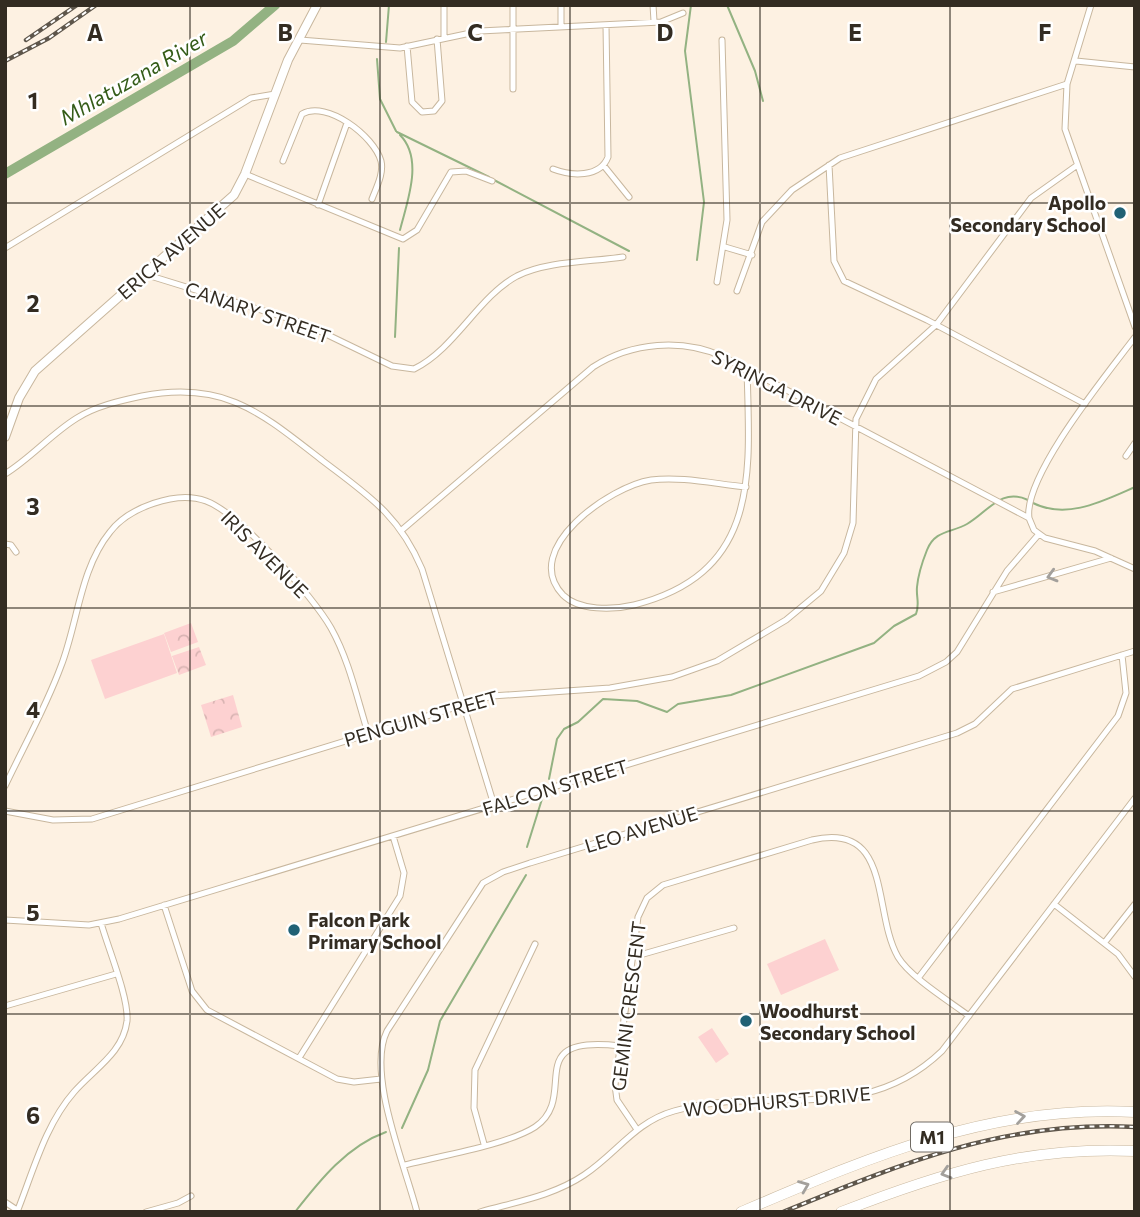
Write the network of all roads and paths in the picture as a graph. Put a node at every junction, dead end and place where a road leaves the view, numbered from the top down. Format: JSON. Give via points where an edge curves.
{"nodes":[{"id":1,"x":317,"y":5,"type":"edge"},
{"id":2,"x":444,"y":5,"type":"edge"},
{"id":3,"x":513,"y":5,"type":"edge"},
{"id":4,"x":561,"y":5,"type":"edge"},
{"id":5,"x":653,"y":5,"type":"edge"},
{"id":6,"x":1091,"y":5,"type":"edge"},
{"id":7,"x":683,"y":13,"type":"dead end"},
{"id":8,"x":654,"y":21,"type":"junction"},
{"id":9,"x":606,"y":25,"type":"junction"},
{"id":10,"x":561,"y":27,"type":"junction"},
{"id":11,"x":513,"y":29,"type":"junction"},
{"id":12,"x":440,"y":39,"type":"junction"},
{"id":13,"x":300,"y":40,"type":"junction"},
{"id":14,"x":722,"y":40,"type":"dead end"},
{"id":15,"x":407,"y":47,"type":"junction"},
{"id":16,"x":1076,"y":61,"type":"junction"},
{"id":17,"x":1135,"y":67,"type":"edge"},
{"id":18,"x":1067,"y":84,"type":"junction"},
{"id":19,"x":513,"y":89,"type":"dead end"},
{"id":20,"x":275,"y":94,"type":"junction"},
{"id":21,"x":347,"y":123,"type":"junction"},
{"id":22,"x":283,"y":162,"type":"dead end"},
{"id":23,"x":829,"y":165,"type":"junction"},
{"id":24,"x":604,"y":166,"type":"junction"},
{"id":25,"x":1076,"y":166,"type":"junction"},
{"id":26,"x":553,"y":169,"type":"dead end"},
{"id":27,"x":245,"y":174,"type":"junction"},
{"id":28,"x":492,"y":181,"type":"dead end"},
{"id":29,"x":629,"y":197,"type":"dead end"},
{"id":30,"x":372,"y":199,"type":"dead end"},
{"id":31,"x":318,"y":205,"type":"junction"},
{"id":32,"x":725,"y":247,"type":"junction"},
{"id":33,"x":5,"y":248,"type":"edge"},
{"id":34,"x":752,"y":255,"type":"junction"},
{"id":35,"x":623,"y":257,"type":"dead end"},
{"id":36,"x":144,"y":274,"type":"junction"},
{"id":37,"x":717,"y":282,"type":"dead end"},
{"id":38,"x":737,"y":291,"type":"dead end"},
{"id":39,"x":936,"y":325,"type":"junction"},
{"id":40,"x":1135,"y":327,"type":"edge"},
{"id":41,"x":1135,"y":337,"type":"edge"},
{"id":42,"x":747,"y":370,"type":"junction"},
{"id":43,"x":1085,"y":404,"type":"junction"},
{"id":44,"x":855,"y":428,"type":"junction"},
{"id":45,"x":5,"y":437,"type":"edge"},
{"id":46,"x":1135,"y":443,"type":"edge"},
{"id":47,"x":1126,"y":456,"type":"dead end"},
{"id":48,"x":5,"y":474,"type":"edge"},
{"id":49,"x":746,"y":487,"type":"junction"},
{"id":50,"x":1029,"y":518,"type":"junction"},
{"id":51,"x":403,"y":530,"type":"junction"},
{"id":52,"x":1039,"y":534,"type":"junction"},
{"id":53,"x":5,"y":544,"type":"edge"},
{"id":54,"x":16,"y":552,"type":"dead end"},
{"id":55,"x":1111,"y":558,"type":"junction"},
{"id":56,"x":1135,"y":569,"type":"edge"},
{"id":57,"x":993,"y":592,"type":"junction"},
{"id":58,"x":1135,"y":651,"type":"edge"},
{"id":59,"x":1122,"y":655,"type":"junction"},
{"id":60,"x":464,"y":704,"type":"junction"},
{"id":61,"x":368,"y":733,"type":"junction"},
{"id":62,"x":5,"y":786,"type":"edge"},
{"id":63,"x":1135,"y":799,"type":"edge"},
{"id":64,"x":494,"y":805,"type":"junction"},
{"id":65,"x":5,"y":811,"type":"edge"},
{"id":66,"x":393,"y":836,"type":"junction"},
{"id":67,"x":1054,"y":904,"type":"junction"},
{"id":68,"x":1135,"y":904,"type":"edge"},
{"id":69,"x":164,"y":905,"type":"junction"},
{"id":70,"x":5,"y":920,"type":"edge"},
{"id":71,"x":101,"y":923,"type":"junction"},
{"id":72,"x":734,"y":928,"type":"dead end"},
{"id":73,"x":1105,"y":942,"type":"junction"},
{"id":74,"x":535,"y":944,"type":"dead end"},
{"id":75,"x":633,"y":957,"type":"junction"},
{"id":76,"x":116,"y":974,"type":"junction"},
{"id":77,"x":919,"y":977,"type":"junction"},
{"id":78,"x":1135,"y":977,"type":"edge"},
{"id":79,"x":5,"y":1006,"type":"edge"},
{"id":80,"x":969,"y":1016,"type":"junction"},
{"id":81,"x":620,"y":1046,"type":"junction"},
{"id":82,"x":299,"y":1058,"type":"junction"},
{"id":83,"x":381,"y":1079,"type":"junction"},
{"id":84,"x":1135,"y":1112,"type":"edge"},
{"id":85,"x":636,"y":1128,"type":"junction"},
{"id":86,"x":484,"y":1144,"type":"junction"},
{"id":87,"x":1135,"y":1151,"type":"edge"},
{"id":88,"x":405,"y":1165,"type":"junction"},
{"id":89,"x":191,"y":1196,"type":"dead end"},
{"id":90,"x":5,"y":1202,"type":"edge"},
{"id":91,"x":17,"y":1211,"type":"edge"},
{"id":92,"x":146,"y":1212,"type":"edge"},
{"id":93,"x":417,"y":1212,"type":"edge"},
{"id":94,"x":480,"y":1212,"type":"edge"},
{"id":95,"x":741,"y":1212,"type":"edge"},
{"id":96,"x":841,"y":1212,"type":"edge"}],
"edges":[{"from":1,"to":13,"type":"street","name":"ERICA AVENUE"},
{"from":2,"to":12,"type":"street"},
{"from":3,"to":11,"type":"street"},
{"from":4,"to":10,"type":"street"},
{"from":5,"to":8,"type":"street"},
{"from":6,"to":16,"type":"street"},
{"from":7,"to":8,"type":"street"},
{"from":8,"to":9,"type":"street"},
{"from":9,"to":10,"type":"street"},
{"from":9,"to":24,"type":"street","via":[[610,149]]},
{"from":10,"to":11,"type":"street"},
{"from":11,"to":12,"type":"street"},
{"from":11,"to":19,"type":"street"},
{"from":12,"to":15,"type":"street"},
{"from":12,"to":15,"type":"street","via":[[442,101],[433,111],[422,112],[412,102]]},
{"from":13,"to":15,"type":"street"},
{"from":13,"to":20,"type":"street","name":"ERICA AVENUE"},
{"from":14,"to":32,"type":"street","via":[[727,135]]},
{"from":16,"to":17,"type":"street"},
{"from":16,"to":18,"type":"street"},
{"from":18,"to":23,"type":"street","via":[[847,155]]},
{"from":18,"to":25,"type":"street","via":[[1065,129]]},
{"from":20,"to":27,"type":"street","name":"ERICA AVENUE"},
{"from":20,"to":33,"type":"street","via":[[251,98]]},
{"from":21,"to":22,"type":"street","via":[[324,112],[306,112],[297,121]]},
{"from":21,"to":30,"type":"street","via":[[364,133],[380,159],[382,171]]},
{"from":21,"to":31,"type":"street"},
{"from":23,"to":34,"type":"street","via":[[769,212],[757,230]]},
{"from":23,"to":39,"type":"street","via":[[833,248],[839,274],[852,287]]},
{"from":24,"to":26,"type":"street","via":[[576,174]]},
{"from":24,"to":29,"type":"street"},
{"from":25,"to":39,"type":"street","via":[[1025,205]]},
{"from":25,"to":40,"type":"street"},
{"from":27,"to":31,"type":"street"},
{"from":27,"to":36,"type":"street","name":"ERICA AVENUE","via":[[222,208]]},
{"from":28,"to":31,"type":"street","via":[[466,171],[451,172],[417,230],[403,239]]},
{"from":32,"to":34,"type":"street"},
{"from":32,"to":37,"type":"street"},
{"from":34,"to":38,"type":"street"},
{"from":35,"to":36,"type":"street","name":"CANARY STREET","via":[[519,275],[434,357],[414,369],[392,366],[303,323]]},
{"from":36,"to":45,"type":"street","name":"ERICA AVENUE","via":[[35,372],[19,398]]},
{"from":39,"to":43,"type":"street"},
{"from":39,"to":44,"type":"street","via":[[880,374]]},
{"from":41,"to":43,"type":"street"},
{"from":42,"to":44,"type":"street","name":"SYRINGA DRIVE"},
{"from":42,"to":49,"type":"street","via":[[750,467]]},
{"from":42,"to":51,"type":"street","name":"SYRINGA DRIVE","via":[[713,352],[677,345],[618,353],[581,375]]},
{"from":43,"to":50,"type":"street","via":[[1048,460],[1032,495]]},
{"from":44,"to":50,"type":"street","name":"SYRINGA DRIVE"},
{"from":44,"to":60,"type":"street","name":"PENGUIN STREET","via":[[853,523],[844,553],[821,591],[786,620],[717,661],[672,677],[573,691],[510,692]]},
{"from":46,"to":47,"type":"street"},
{"from":48,"to":51,"type":"street","via":[[86,413],[119,401],[173,390],[193,391],[232,401],[274,423],[370,498]]},
{"from":49,"to":49,"type":"street","via":[[733,530],[716,560],[673,593],[625,607],[607,607],[578,605],[558,588],[552,574],[553,551],[587,512],[621,490],[654,480]]},
{"from":50,"to":52,"type":"street","name":"SYRINGA DRIVE"},
{"from":51,"to":60,"type":"street","via":[[422,569]]},
{"from":52,"to":55,"type":"street"},
{"from":52,"to":57,"type":"street","name":"FALCON STREET"},
{"from":53,"to":54,"type":"street"},
{"from":55,"to":56,"type":"street"},
{"from":55,"to":57,"type":"street","one_way":true},
{"from":57,"to":64,"type":"street","name":"FALCON STREET","via":[[957,652],[927,673]]},
{"from":58,"to":59,"type":"street","name":"LEO AVENUE"},
{"from":59,"to":77,"type":"street","via":[[1126,693],[1118,716]]},
{"from":59,"to":83,"type":"street","name":"LEO AVENUE","via":[[1012,689],[975,724],[957,733],[492,877],[476,891],[387,1031],[380,1052]]},
{"from":60,"to":61,"type":"street","name":"PENGUIN STREET"},
{"from":60,"to":64,"type":"street"},
{"from":61,"to":62,"type":"street","name":"IRIS AVENUE","via":[[336,638],[308,597],[228,513],[198,498],[174,499],[133,512],[101,544],[62,663]]},
{"from":61,"to":65,"type":"street","name":"PENGUIN STREET","via":[[92,818],[66,821]]},
{"from":63,"to":67,"type":"street","name":"WOODHURST DRIVE"},
{"from":64,"to":66,"type":"street","name":"FALCON STREET"},
{"from":66,"to":69,"type":"street","name":"FALCON STREET"},
{"from":66,"to":82,"type":"street","via":[[404,873],[400,896]]},
{"from":67,"to":73,"type":"street"},
{"from":67,"to":80,"type":"street","name":"WOODHURST DRIVE"},
{"from":68,"to":73,"type":"street"},
{"from":69,"to":71,"type":"street","name":"FALCON STREET"},
{"from":69,"to":82,"type":"street","via":[[189,984],[201,1004],[217,1017]]},
{"from":70,"to":71,"type":"street","name":"FALCON STREET"},
{"from":71,"to":76,"type":"street"},
{"from":72,"to":75,"type":"street"},
{"from":73,"to":78,"type":"street"},
{"from":74,"to":86,"type":"street","via":[[475,1070],[474,1108]]},
{"from":75,"to":77,"type":"street","name":"GEMINI CRESCENT","via":[[642,907],[658,887],[833,836],[852,840],[868,856],[896,953]]},
{"from":75,"to":81,"type":"street","name":"GEMINI CRESCENT"},
{"from":76,"to":79,"type":"street"},
{"from":76,"to":91,"type":"street","via":[[127,1017],[121,1044],[62,1107]]},
{"from":77,"to":80,"type":"street","name":"GEMINI CRESCENT"},
{"from":80,"to":85,"type":"street","name":"WOODHURST DRIVE","via":[[930,1062],[889,1088],[851,1096],[696,1106],[663,1114]]},
{"from":81,"to":85,"type":"street","name":"GEMINI CRESCENT","via":[[615,1095]]},
{"from":81,"to":86,"type":"street","via":[[592,1042],[566,1051],[559,1059],[553,1100],[543,1121],[521,1134]]},
{"from":82,"to":83,"type":"street","via":[[346,1081]]},
{"from":83,"to":88,"type":"street","name":"LEO AVENUE"},
{"from":95,"to":84,"type":"highway","number":"M1","one_way":true,"via":[[919,1140],[964,1128],[1049,1113]]},
{"from":85,"to":94,"type":"street","name":"WOODHURST DRIVE","via":[[572,1182]]},
{"from":86,"to":88,"type":"street"},
{"from":87,"to":96,"type":"highway","number":"M1","one_way":true,"via":[[1056,1152],[989,1162]]},
{"from":88,"to":93,"type":"street","name":"LEO AVENUE"},
{"from":89,"to":92,"type":"street"},
{"from":90,"to":91,"type":"street"}]}
